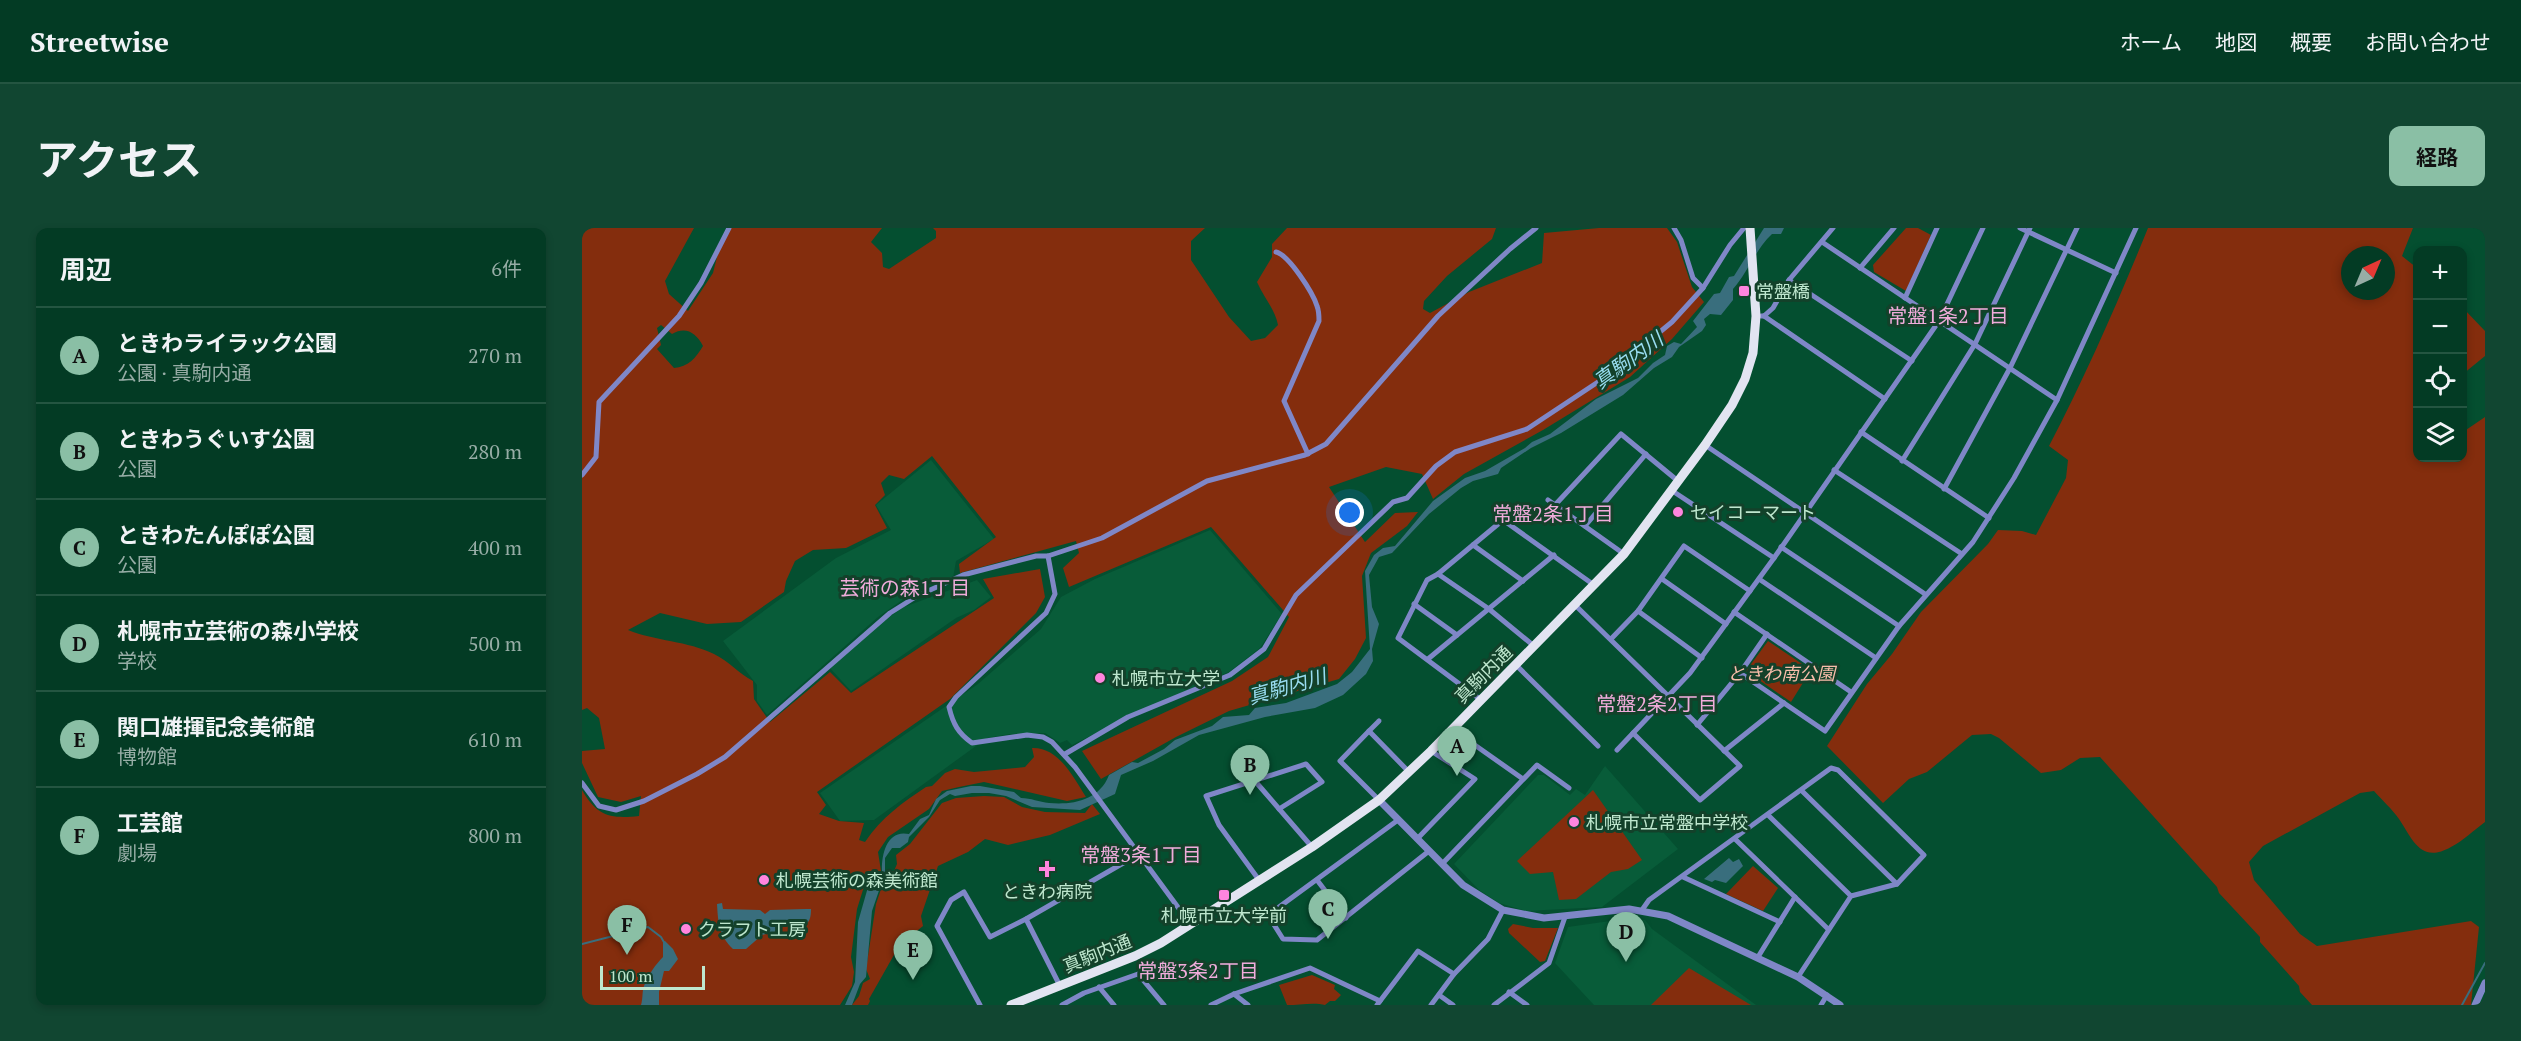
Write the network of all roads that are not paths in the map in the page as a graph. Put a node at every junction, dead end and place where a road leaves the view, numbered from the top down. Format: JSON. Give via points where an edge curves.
{"nodes":[{"id":1,"x":729,"y":228,"type":"edge"},
{"id":2,"x":1536,"y":228,"type":"edge"},
{"id":3,"x":1674,"y":228,"type":"edge"},
{"id":4,"x":1833,"y":228,"type":"edge"},
{"id":5,"x":1894,"y":228,"type":"edge"},
{"id":6,"x":1937,"y":228,"type":"edge"},
{"id":7,"x":1983,"y":228,"type":"edge"},
{"id":8,"x":2020,"y":228,"type":"edge"},
{"id":9,"x":2077,"y":228,"type":"edge"},
{"id":10,"x":2136,"y":228,"type":"edge"},
{"id":11,"x":1748,"y":229,"type":"edge"},
{"id":12,"x":2029,"y":230,"type":"edge"},
{"id":13,"x":1822,"y":242,"type":"junction"},
{"id":14,"x":2066,"y":250,"type":"junction"},
{"id":15,"x":1276,"y":252,"type":"dead end"},
{"id":16,"x":1860,"y":268,"type":"junction"},
{"id":17,"x":2116,"y":273,"type":"junction"},
{"id":18,"x":1789,"y":280,"type":"junction"},
{"id":19,"x":1703,"y":288,"type":"junction"},
{"id":20,"x":1905,"y":298,"type":"junction"},
{"id":21,"x":1760,"y":316,"type":"junction"},
{"id":22,"x":1939,"y":321,"type":"junction"},
{"id":23,"x":1975,"y":344,"type":"junction"},
{"id":24,"x":1911,"y":361,"type":"junction"},
{"id":25,"x":2010,"y":368,"type":"junction"},
{"id":26,"x":1885,"y":399,"type":"junction"},
{"id":27,"x":2057,"y":400,"type":"junction"},
{"id":28,"x":1861,"y":432,"type":"junction"},
{"id":29,"x":1705,"y":445,"type":"junction"},
{"id":30,"x":1308,"y":454,"type":"junction"},
{"id":31,"x":1646,"y":454,"type":"junction"},
{"id":32,"x":1902,"y":461,"type":"junction"},
{"id":33,"x":1834,"y":470,"type":"junction"},
{"id":34,"x":582,"y":475,"type":"edge"},
{"id":35,"x":1678,"y":481,"type":"junction"},
{"id":36,"x":1944,"y":489,"type":"junction"},
{"id":37,"x":1671,"y":490,"type":"junction"},
{"id":38,"x":1548,"y":500,"type":"dead end"},
{"id":39,"x":1556,"y":505,"type":"junction"},
{"id":40,"x":1805,"y":513,"type":"junction"},
{"id":41,"x":1989,"y":518,"type":"junction"},
{"id":42,"x":1585,"y":526,"type":"junction"},
{"id":43,"x":1473,"y":545,"type":"junction"},
{"id":44,"x":1781,"y":548,"type":"junction"},
{"id":45,"x":1624,"y":554,"type":"junction"},
{"id":46,"x":1962,"y":554,"type":"junction"},
{"id":47,"x":1554,"y":555,"type":"junction"},
{"id":48,"x":1048,"y":556,"type":"junction"},
{"id":49,"x":1774,"y":558,"type":"junction"},
{"id":50,"x":1438,"y":574,"type":"junction"},
{"id":51,"x":1662,"y":579,"type":"junction"},
{"id":52,"x":1759,"y":579,"type":"junction"},
{"id":53,"x":1523,"y":581,"type":"junction"},
{"id":54,"x":1594,"y":585,"type":"junction"},
{"id":55,"x":1750,"y":591,"type":"junction"},
{"id":56,"x":1925,"y":594,"type":"junction"},
{"id":57,"x":1414,"y":604,"type":"junction"},
{"id":58,"x":1575,"y":605,"type":"junction"},
{"id":59,"x":1488,"y":609,"type":"junction"},
{"id":60,"x":1638,"y":611,"type":"junction"},
{"id":61,"x":1734,"y":612,"type":"junction"},
{"id":62,"x":1726,"y":624,"type":"junction"},
{"id":63,"x":1899,"y":626,"type":"junction"},
{"id":64,"x":1767,"y":634,"type":"junction"},
{"id":65,"x":1457,"y":635,"type":"junction"},
{"id":66,"x":1611,"y":639,"type":"junction"},
{"id":67,"x":1534,"y":646,"type":"junction"},
{"id":68,"x":1702,"y":658,"type":"junction"},
{"id":69,"x":1876,"y":658,"type":"junction"},
{"id":70,"x":1428,"y":659,"type":"junction"},
{"id":71,"x":1516,"y":665,"type":"junction"},
{"id":72,"x":1740,"y":673,"type":"junction"},
{"id":73,"x":1851,"y":692,"type":"junction"},
{"id":74,"x":1668,"y":696,"type":"junction"},
{"id":75,"x":1481,"y":700,"type":"junction"},
{"id":76,"x":1784,"y":703,"type":"junction"},
{"id":77,"x":1379,"y":721,"type":"dead end"},
{"id":78,"x":1697,"y":725,"type":"junction"},
{"id":79,"x":1452,"y":729,"type":"junction"},
{"id":80,"x":1369,"y":731,"type":"junction"},
{"id":81,"x":1633,"y":733,"type":"junction"},
{"id":82,"x":1598,"y":746,"type":"dead end"},
{"id":83,"x":1617,"y":750,"type":"dead end"},
{"id":84,"x":1431,"y":751,"type":"junction"},
{"id":85,"x":1724,"y":751,"type":"junction"},
{"id":86,"x":1065,"y":754,"type":"junction"},
{"id":87,"x":1409,"y":772,"type":"junction"},
{"id":88,"x":1523,"y":778,"type":"junction"},
{"id":89,"x":1255,"y":781,"type":"junction"},
{"id":90,"x":582,"y":783,"type":"edge"},
{"id":91,"x":1569,"y":788,"type":"dead end"},
{"id":92,"x":1802,"y":791,"type":"junction"},
{"id":93,"x":1379,"y":800,"type":"junction"},
{"id":94,"x":1280,"y":809,"type":"junction"},
{"id":95,"x":1768,"y":815,"type":"junction"},
{"id":96,"x":1398,"y":820,"type":"junction"},
{"id":97,"x":1417,"y":839,"type":"junction"},
{"id":98,"x":1735,"y":839,"type":"junction"},
{"id":99,"x":1312,"y":847,"type":"junction"},
{"id":100,"x":1429,"y":851,"type":"junction"},
{"id":101,"x":1139,"y":854,"type":"junction"},
{"id":102,"x":1442,"y":864,"type":"junction"},
{"id":103,"x":1683,"y":877,"type":"junction"},
{"id":104,"x":1259,"y":880,"type":"junction"},
{"id":105,"x":1317,"y":880,"type":"junction"},
{"id":106,"x":1897,"y":884,"type":"junction"},
{"id":107,"x":1851,"y":896,"type":"junction"},
{"id":108,"x":1795,"y":897,"type":"junction"},
{"id":109,"x":1503,"y":910,"type":"junction"},
{"id":110,"x":1642,"y":910,"type":"junction"},
{"id":111,"x":1565,"y":917,"type":"junction"},
{"id":112,"x":1347,"y":918,"type":"junction"},
{"id":113,"x":1026,"y":919,"type":"junction"},
{"id":114,"x":1780,"y":922,"type":"junction"},
{"id":115,"x":1191,"y":925,"type":"junction"},
{"id":116,"x":1828,"y":929,"type":"junction"},
{"id":117,"x":1758,"y":957,"type":"junction"},
{"id":118,"x":1454,"y":974,"type":"junction"},
{"id":119,"x":1798,"y":977,"type":"junction"},
{"id":120,"x":2485,"y":982,"type":"edge"},
{"id":121,"x":1060,"y":986,"type":"junction"},
{"id":122,"x":1099,"y":987,"type":"junction"},
{"id":123,"x":1509,"y":992,"type":"junction"},
{"id":124,"x":1234,"y":994,"type":"junction"},
{"id":125,"x":1438,"y":995,"type":"junction"},
{"id":126,"x":1827,"y":995,"type":"junction"},
{"id":127,"x":1379,"y":1003,"type":"edge"},
{"id":128,"x":980,"y":1005,"type":"edge"},
{"id":129,"x":1011,"y":1005,"type":"edge"},
{"id":130,"x":1062,"y":1005,"type":"edge"},
{"id":131,"x":1114,"y":1005,"type":"edge"},
{"id":132,"x":1164,"y":1005,"type":"edge"},
{"id":133,"x":1212,"y":1005,"type":"edge"},
{"id":134,"x":1248,"y":1005,"type":"edge"},
{"id":135,"x":1431,"y":1005,"type":"edge"},
{"id":136,"x":1453,"y":1005,"type":"edge"},
{"id":137,"x":1494,"y":1005,"type":"edge"},
{"id":138,"x":1527,"y":1005,"type":"edge"},
{"id":139,"x":1821,"y":1005,"type":"edge"},
{"id":140,"x":1840,"y":1005,"type":"edge"},
{"id":141,"x":2475,"y":1005,"type":"edge"}],
"edges":[{"from":1,"to":34,"type":"street","via":[[679,316],[599,402],[596,458]]},
{"from":2,"to":30,"type":"street","via":[[1438,316],[1336,434]]},
{"from":3,"to":19,"type":"street","via":[[1693,278]]},
{"from":4,"to":13,"type":"street"},
{"from":5,"to":16,"type":"street"},
{"from":6,"to":20,"type":"street"},
{"from":7,"to":22,"type":"street"},
{"from":8,"to":12,"type":"street"},
{"from":9,"to":14,"type":"street"},
{"from":10,"to":17,"type":"street"},
{"from":11,"to":19,"type":"street","via":[[1730,245]]},
{"from":11,"to":21,"type":"highway","name":"真駒内通"},
{"from":12,"to":14,"type":"street"},
{"from":12,"to":23,"type":"street"},
{"from":13,"to":16,"type":"street"},
{"from":13,"to":18,"type":"street"},
{"from":14,"to":17,"type":"street"},
{"from":14,"to":25,"type":"street"},
{"from":15,"to":30,"type":"street","via":[[1297,271],[1318,307],[1319,321],[1284,401]]},
{"from":16,"to":20,"type":"street"},
{"from":17,"to":27,"type":"street"},
{"from":18,"to":21,"type":"street","via":[[1773,308]]},
{"from":18,"to":24,"type":"street"},
{"from":19,"to":86,"type":"street","via":[[1672,322],[1604,378],[1557,410],[1527,429],[1455,452],[1436,466],[1407,498],[1393,502],[1296,595],[1264,650],[1230,675],[1128,717]]},
{"from":20,"to":22,"type":"street"},
{"from":21,"to":26,"type":"street"},
{"from":21,"to":29,"type":"highway","name":"真駒内通","via":[[1745,379]]},
{"from":22,"to":23,"type":"street"},
{"from":22,"to":24,"type":"street"},
{"from":23,"to":25,"type":"street"},
{"from":23,"to":32,"type":"street"},
{"from":24,"to":26,"type":"street"},
{"from":25,"to":27,"type":"street"},
{"from":25,"to":36,"type":"street"},
{"from":26,"to":28,"type":"street"},
{"from":27,"to":41,"type":"street"},
{"from":28,"to":32,"type":"street"},
{"from":28,"to":33,"type":"street"},
{"from":29,"to":35,"type":"highway","name":"真駒内通"},
{"from":29,"to":40,"type":"street"},
{"from":30,"to":48,"type":"street","via":[[1208,481],[1102,538]]},
{"from":31,"to":35,"type":"street"},
{"from":31,"to":39,"type":"street","via":[[1621,434]]},
{"from":31,"to":42,"type":"street"},
{"from":32,"to":36,"type":"street"},
{"from":33,"to":40,"type":"street"},
{"from":33,"to":46,"type":"street"},
{"from":35,"to":37,"type":"highway","name":"真駒内通"},
{"from":36,"to":41,"type":"street"},
{"from":37,"to":45,"type":"highway","name":"真駒内通"},
{"from":37,"to":49,"type":"street"},
{"from":38,"to":39,"type":"street"},
{"from":39,"to":42,"type":"street"},
{"from":40,"to":44,"type":"street"},
{"from":40,"to":56,"type":"street"},
{"from":41,"to":46,"type":"street"},
{"from":42,"to":45,"type":"street"},
{"from":43,"to":47,"type":"street","via":[[1503,520]]},
{"from":43,"to":50,"type":"street"},
{"from":43,"to":53,"type":"street"},
{"from":44,"to":49,"type":"street"},
{"from":44,"to":63,"type":"street"},
{"from":45,"to":54,"type":"highway","name":"真駒内通"},
{"from":46,"to":56,"type":"street"},
{"from":47,"to":53,"type":"street"},
{"from":47,"to":54,"type":"street"},
{"from":48,"to":86,"type":"street","via":[[1055,594],[1046,613],[949,707],[960,734],[972,743],[1035,735],[1052,742]]},
{"from":48,"to":90,"type":"street","via":[[963,575],[899,607],[725,757],[644,801],[616,810],[599,806]]},
{"from":49,"to":52,"type":"street"},
{"from":50,"to":57,"type":"street","via":[[1427,580]]},
{"from":50,"to":59,"type":"street"},
{"from":51,"to":55,"type":"street","via":[[1684,546]]},
{"from":51,"to":60,"type":"street"},
{"from":51,"to":62,"type":"street"},
{"from":52,"to":55,"type":"street"},
{"from":52,"to":69,"type":"street"},
{"from":53,"to":59,"type":"street"},
{"from":54,"to":58,"type":"highway","name":"真駒内通"},
{"from":55,"to":61,"type":"street"},
{"from":56,"to":63,"type":"street"},
{"from":57,"to":65,"type":"street"},
{"from":57,"to":70,"type":"street","via":[[1398,638]]},
{"from":58,"to":66,"type":"street"},
{"from":58,"to":67,"type":"highway","name":"真駒内通"},
{"from":59,"to":65,"type":"street"},
{"from":59,"to":67,"type":"street"},
{"from":60,"to":66,"type":"street"},
{"from":60,"to":68,"type":"street"},
{"from":61,"to":62,"type":"street"},
{"from":61,"to":64,"type":"street"},
{"from":62,"to":68,"type":"street"},
{"from":63,"to":69,"type":"street"},
{"from":64,"to":72,"type":"street"},
{"from":64,"to":73,"type":"street"},
{"from":65,"to":70,"type":"street"},
{"from":66,"to":74,"type":"street"},
{"from":67,"to":71,"type":"highway","name":"真駒内通"},
{"from":68,"to":74,"type":"street"},
{"from":69,"to":73,"type":"street"},
{"from":70,"to":75,"type":"street"},
{"from":71,"to":75,"type":"highway","name":"真駒内通"},
{"from":71,"to":82,"type":"street"},
{"from":72,"to":76,"type":"street"},
{"from":72,"to":78,"type":"street"},
{"from":73,"to":76,"type":"street","via":[[1825,730]]},
{"from":74,"to":78,"type":"street"},
{"from":74,"to":81,"type":"street"},
{"from":75,"to":79,"type":"highway","name":"真駒内通"},
{"from":76,"to":85,"type":"street"},
{"from":77,"to":80,"type":"street"},
{"from":78,"to":85,"type":"street"},
{"from":79,"to":84,"type":"highway","name":"真駒内通"},
{"from":79,"to":88,"type":"street"},
{"from":80,"to":87,"type":"street"},
{"from":80,"to":93,"type":"street","via":[[1340,761]]},
{"from":81,"to":83,"type":"street"},
{"from":81,"to":85,"type":"street","via":[[1700,800],[1740,766]]},
{"from":84,"to":87,"type":"highway","name":"真駒内通"},
{"from":84,"to":97,"type":"street","via":[[1475,779]]},
{"from":86,"to":101,"type":"street"},
{"from":87,"to":93,"type":"highway","name":"真駒内通"},
{"from":88,"to":91,"type":"street","via":[[1536,765]]},
{"from":88,"to":102,"type":"street"},
{"from":89,"to":94,"type":"street"},
{"from":89,"to":94,"type":"street","via":[[1306,764],[1322,782]]},
{"from":89,"to":104,"type":"street","via":[[1206,796],[1219,825]]},
{"from":92,"to":95,"type":"street"},
{"from":92,"to":106,"type":"street"},
{"from":92,"to":106,"type":"street","via":[[1831,768],[1838,770],[1924,855]]},
{"from":93,"to":96,"type":"street"},
{"from":93,"to":99,"type":"highway","name":"真駒内通"},
{"from":94,"to":99,"type":"street"},
{"from":95,"to":98,"type":"street"},
{"from":95,"to":107,"type":"street"},
{"from":96,"to":97,"type":"street"},
{"from":96,"to":105,"type":"street"},
{"from":97,"to":100,"type":"street"},
{"from":98,"to":103,"type":"street"},
{"from":98,"to":108,"type":"street"},
{"from":99,"to":104,"type":"highway","name":"真駒内通"},
{"from":100,"to":102,"type":"street"},
{"from":100,"to":112,"type":"street"},
{"from":101,"to":113,"type":"street"},
{"from":101,"to":115,"type":"street"},
{"from":102,"to":109,"type":"street","via":[[1469,890]]},
{"from":103,"to":110,"type":"street","via":[[1649,900]]},
{"from":103,"to":114,"type":"street"},
{"from":104,"to":115,"type":"highway","name":"真駒内通"},
{"from":105,"to":112,"type":"street"},
{"from":105,"to":112,"type":"street","via":[[1268,915],[1283,939],[1317,940]]},
{"from":106,"to":107,"type":"street"},
{"from":107,"to":116,"type":"street"},
{"from":108,"to":114,"type":"street"},
{"from":108,"to":116,"type":"street"},
{"from":109,"to":111,"type":"street","via":[[1544,918]]},
{"from":109,"to":118,"type":"street","via":[[1488,939]]},
{"from":110,"to":111,"type":"street"},
{"from":110,"to":117,"type":"street","via":[[1668,916]]},
{"from":111,"to":123,"type":"street","via":[[1549,963]]},
{"from":113,"to":121,"type":"street"},
{"from":113,"to":128,"type":"street","via":[[990,937],[964,892],[951,900],[937,926]]},
{"from":114,"to":117,"type":"street"},
{"from":115,"to":121,"type":"highway","name":"真駒内通","via":[[1135,956]]},
{"from":116,"to":119,"type":"street"},
{"from":117,"to":119,"type":"street"},
{"from":118,"to":125,"type":"street"},
{"from":118,"to":127,"type":"street","via":[[1418,951]]},
{"from":119,"to":126,"type":"street"},
{"from":120,"to":141,"type":"street"},
{"from":121,"to":129,"type":"highway","name":"真駒内通"},
{"from":122,"to":130,"type":"street"},
{"from":122,"to":131,"type":"street"},
{"from":122,"to":132,"type":"street","via":[[1138,974]]},
{"from":123,"to":137,"type":"street"},
{"from":123,"to":138,"type":"street"},
{"from":124,"to":127,"type":"street","via":[[1310,968]]},
{"from":124,"to":133,"type":"street"},
{"from":124,"to":134,"type":"street"},
{"from":125,"to":135,"type":"street"},
{"from":125,"to":136,"type":"street"},
{"from":126,"to":139,"type":"street"},
{"from":126,"to":140,"type":"street"}]}
